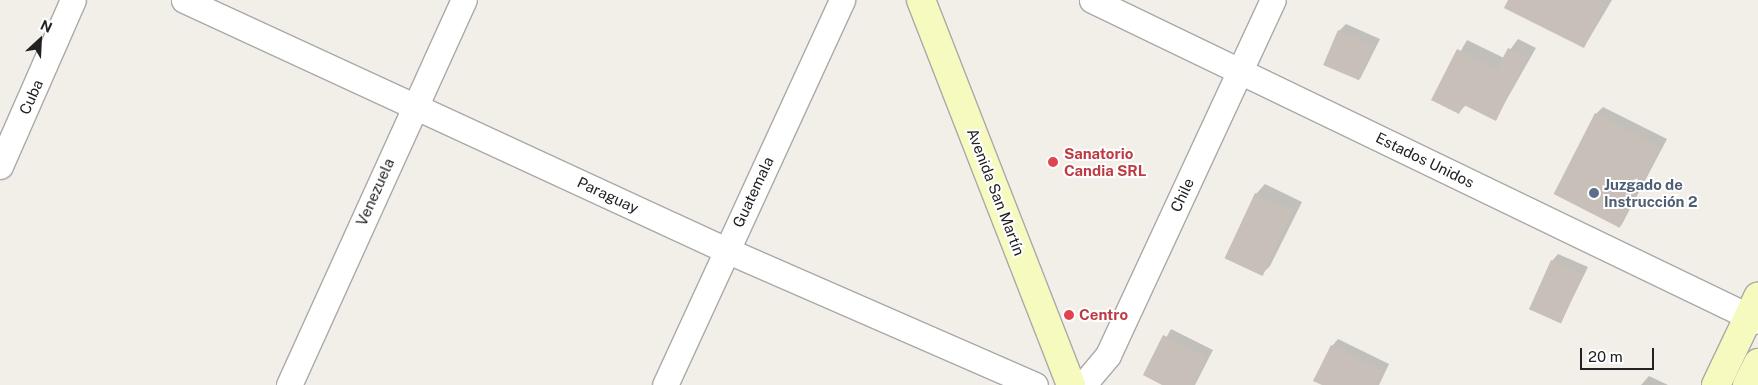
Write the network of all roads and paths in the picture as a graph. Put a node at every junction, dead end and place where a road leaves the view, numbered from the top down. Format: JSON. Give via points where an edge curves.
{"nodes":[{"id":1,"x":73,"y":0,"type":"edge"},
{"id":2,"x":184,"y":0,"type":"edge"},
{"id":3,"x":464,"y":0,"type":"edge"},
{"id":4,"x":842,"y":0,"type":"edge"},
{"id":5,"x":921,"y":0,"type":"edge"},
{"id":6,"x":1092,"y":0,"type":"edge"},
{"id":7,"x":1273,"y":0,"type":"edge"},
{"id":8,"x":1240,"y":70,"type":"junction"},
{"id":9,"x":414,"y":106,"type":"junction"},
{"id":10,"x":0,"y":166,"type":"edge"},
{"id":11,"x":726,"y":250,"type":"junction"},
{"id":12,"x":1755,"y":312,"type":"edge"},
{"id":13,"x":1758,"y":363,"type":"edge"},
{"id":14,"x":288,"y":385,"type":"edge"},
{"id":15,"x":665,"y":385,"type":"edge"},
{"id":16,"x":1035,"y":385,"type":"edge"},
{"id":17,"x":1071,"y":385,"type":"edge"},
{"id":18,"x":1083,"y":385,"type":"edge"},
{"id":19,"x":1716,"y":385,"type":"edge"},
{"id":20,"x":1748,"y":385,"type":"edge"}],
"edges":[{"from":1,"to":10,"type":"street","name":"Cuba"},
{"from":2,"to":9,"type":"street","name":"Paraguay"},
{"from":3,"to":9,"type":"street","name":"Venezuela"},
{"from":4,"to":11,"type":"street","name":"Guatemala"},
{"from":5,"to":17,"type":"main road","name":"Avenida San Martín"},
{"from":6,"to":8,"type":"street","name":"Estados Unidos"},
{"from":7,"to":8,"type":"street","name":"Chile"},
{"from":8,"to":12,"type":"street","name":"Estados Unidos"},
{"from":8,"to":18,"type":"street","name":"Chile","via":[[1108,355]]},
{"from":9,"to":11,"type":"street","name":"Paraguay"},
{"from":9,"to":14,"type":"street","name":"Venezuela"},
{"from":11,"to":15,"type":"street","name":"Guatemala"},
{"from":11,"to":16,"type":"street","name":"Paraguay"},
{"from":12,"to":19,"type":"main road"},
{"from":13,"to":20,"type":"main road"}]}
